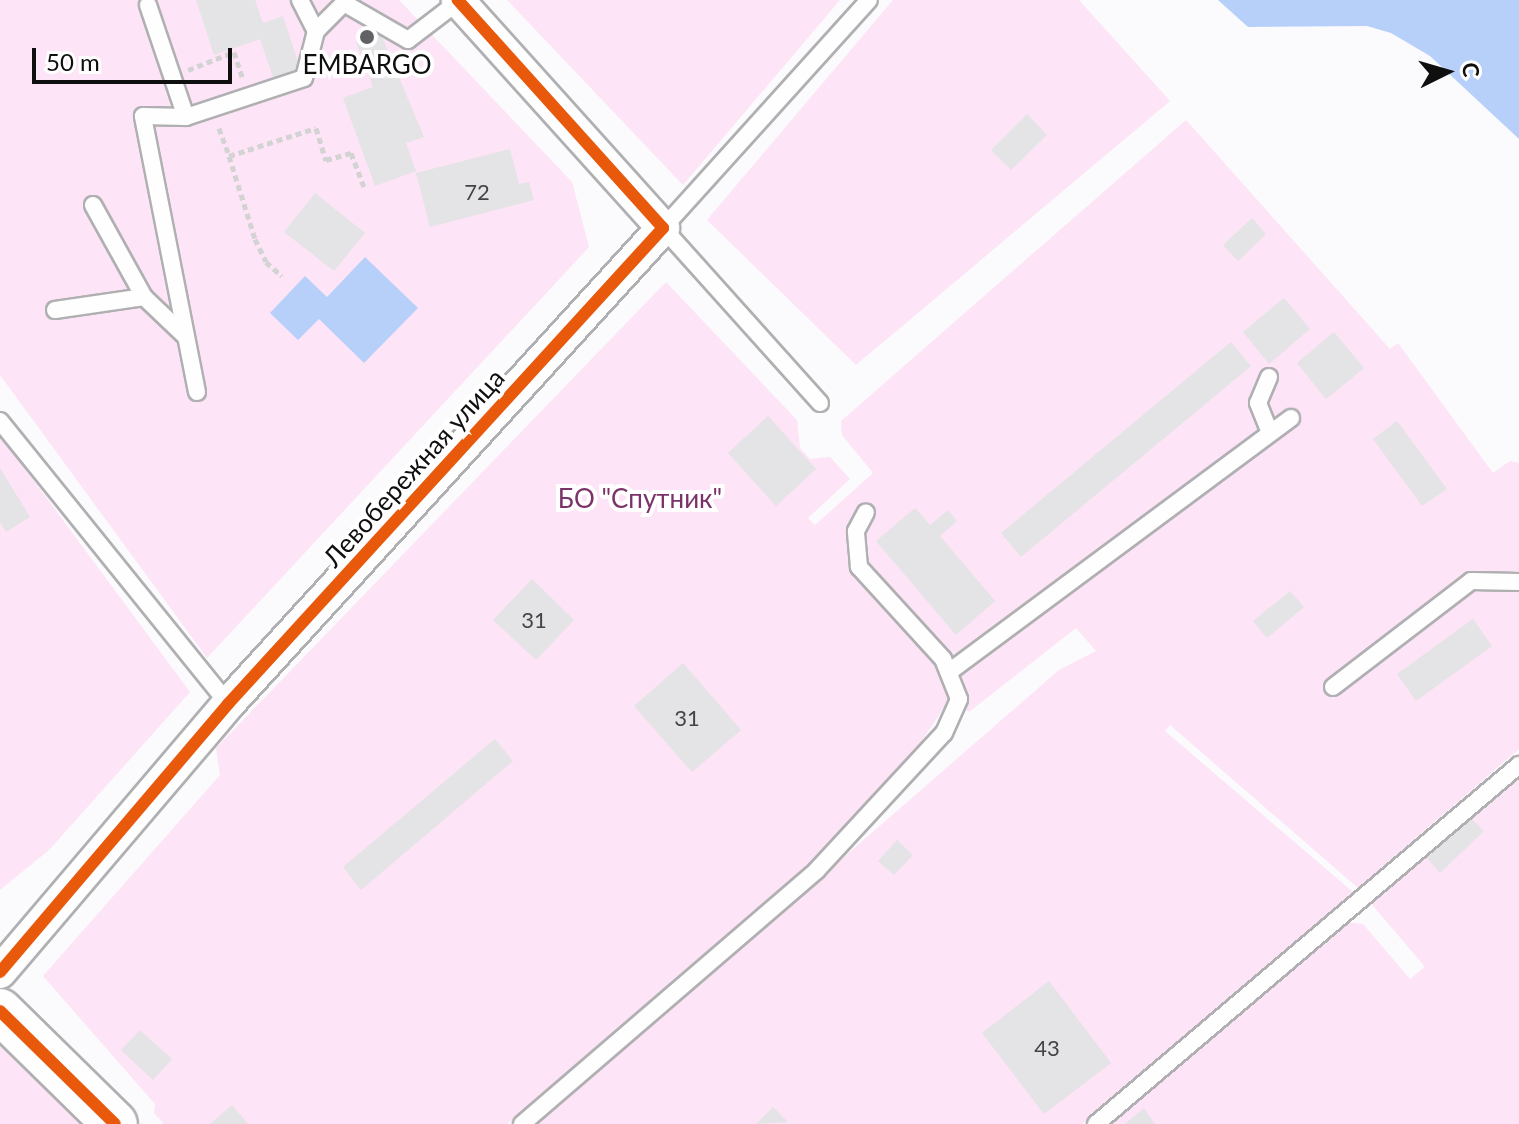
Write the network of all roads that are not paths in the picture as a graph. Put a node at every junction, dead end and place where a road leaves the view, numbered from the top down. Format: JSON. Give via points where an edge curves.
{"nodes":[{"id":1,"x":300,"y":0,"type":"edge"},
{"id":2,"x":869,"y":0,"type":"edge"},
{"id":3,"x":458,"y":1,"type":"edge"},
{"id":4,"x":148,"y":5,"type":"dead end"},
{"id":5,"x":316,"y":31,"type":"junction"},
{"id":6,"x":186,"y":117,"type":"junction"},
{"id":7,"x":93,"y":205,"type":"dead end"},
{"id":8,"x":663,"y":228,"type":"junction"},
{"id":9,"x":144,"y":297,"type":"junction"},
{"id":10,"x":55,"y":310,"type":"dead end"},
{"id":11,"x":186,"y":337,"type":"junction"},
{"id":12,"x":1269,"y":377,"type":"dead end"},
{"id":13,"x":197,"y":392,"type":"dead end"},
{"id":14,"x":820,"y":403,"type":"dead end"},
{"id":15,"x":1291,"y":418,"type":"dead end"},
{"id":16,"x":0,"y":421,"type":"edge"},
{"id":17,"x":1270,"y":433,"type":"junction"},
{"id":18,"x":866,"y":512,"type":"dead end"},
{"id":19,"x":1519,"y":582,"type":"edge"},
{"id":20,"x":949,"y":672,"type":"junction"},
{"id":21,"x":1333,"y":687,"type":"dead end"},
{"id":22,"x":228,"y":704,"type":"junction"},
{"id":23,"x":1519,"y":765,"type":"edge"},
{"id":24,"x":0,"y":972,"type":"edge"},
{"id":25,"x":0,"y":1011,"type":"edge"},
{"id":26,"x":115,"y":1124,"type":"edge"},
{"id":27,"x":522,"y":1124,"type":"edge"},
{"id":28,"x":1096,"y":1124,"type":"edge"}],
"edges":[{"from":1,"to":5,"type":"lane"},
{"from":2,"to":8,"type":"lane"},
{"from":3,"to":5,"type":"lane","via":[[408,40],[344,3]]},
{"from":3,"to":8,"type":"street"},
{"from":4,"to":6,"type":"lane"},
{"from":5,"to":6,"type":"lane","via":[[304,78]]},
{"from":6,"to":11,"type":"lane","via":[[143,116]]},
{"from":7,"to":9,"type":"lane"},
{"from":8,"to":14,"type":"lane"},
{"from":8,"to":22,"type":"street","name":"Левобережная улица"},
{"from":9,"to":10,"type":"lane"},
{"from":9,"to":11,"type":"lane"},
{"from":11,"to":13,"type":"lane"},
{"from":12,"to":17,"type":"lane","via":[[1258,403]]},
{"from":15,"to":17,"type":"lane"},
{"from":16,"to":22,"type":"lane"},
{"from":17,"to":20,"type":"lane"},
{"from":18,"to":20,"type":"lane","via":[[856,531],[859,567]]},
{"from":19,"to":21,"type":"lane","via":[[1471,581]]},
{"from":20,"to":27,"type":"lane","via":[[959,699],[944,733],[816,871]]},
{"from":22,"to":24,"type":"street","name":"Левобережная улица"},
{"from":23,"to":28,"type":"lane"},
{"from":25,"to":26,"type":"main road"}]}
